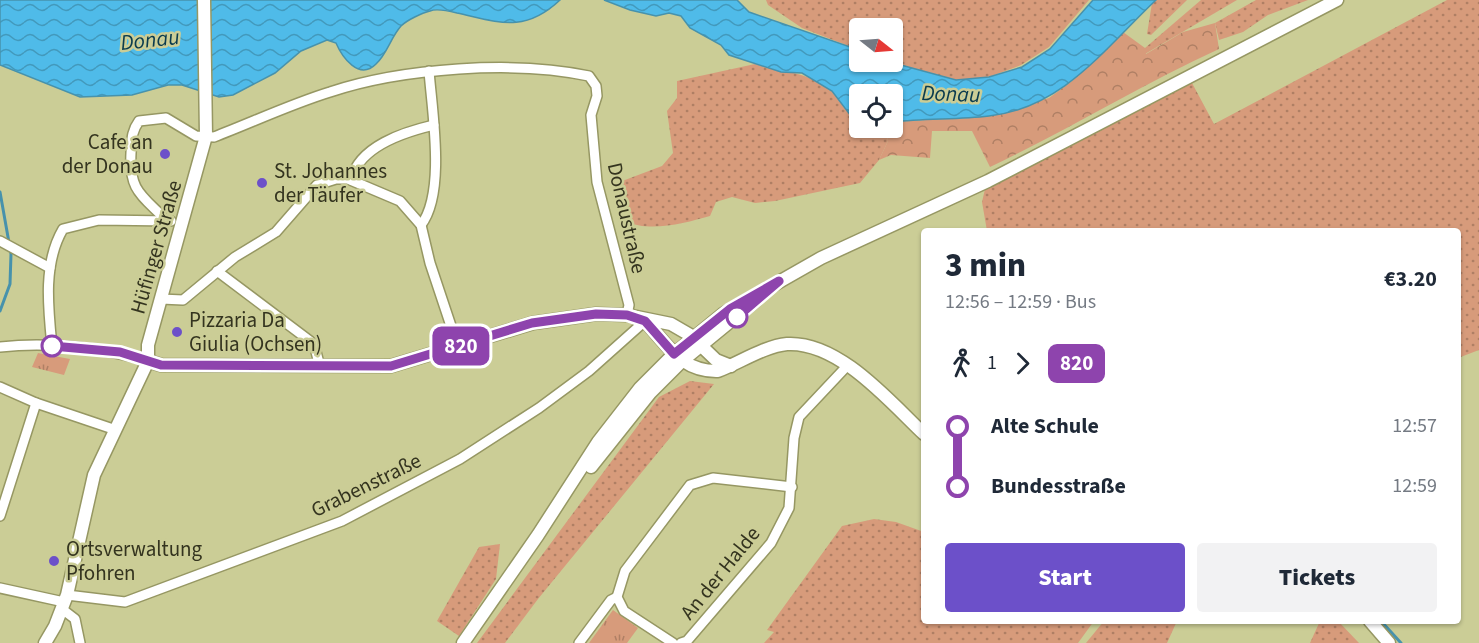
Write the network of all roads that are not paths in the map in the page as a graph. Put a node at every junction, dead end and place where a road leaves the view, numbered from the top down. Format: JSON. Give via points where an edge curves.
{"nodes":[{"id":1,"x":204,"y":0,"type":"edge"},
{"id":2,"x":1337,"y":0,"type":"edge"},
{"id":3,"x":429,"y":71,"type":"junction"},
{"id":4,"x":434,"y":125,"type":"junction"},
{"id":5,"x":206,"y":133,"type":"junction"},
{"id":6,"x":351,"y":180,"type":"junction"},
{"id":7,"x":167,"y":221,"type":"junction"},
{"id":8,"x":184,"y":221,"type":"junction"},
{"id":9,"x":421,"y":225,"type":"junction"},
{"id":10,"x":1,"y":242,"type":"edge"},
{"id":11,"x":50,"y":268,"type":"junction"},
{"id":12,"x":217,"y":271,"type":"junction"},
{"id":13,"x":161,"y":299,"type":"junction"},
{"id":14,"x":627,"y":315,"type":"junction"},
{"id":15,"x":645,"y":321,"type":"junction"},
{"id":16,"x":696,"y":342,"type":"junction"},
{"id":17,"x":0,"y":346,"type":"edge"},
{"id":18,"x":52,"y":346,"type":"junction"},
{"id":19,"x":458,"y":347,"type":"junction"},
{"id":20,"x":678,"y":358,"type":"junction"},
{"id":21,"x":148,"y":361,"type":"junction"},
{"id":22,"x":731,"y":366,"type":"junction"},
{"id":23,"x":847,"y":366,"type":"junction"},
{"id":24,"x":320,"y":367,"type":"junction"},
{"id":25,"x":0,"y":387,"type":"edge"},
{"id":26,"x":36,"y":403,"type":"junction"},
{"id":27,"x":116,"y":430,"type":"junction"},
{"id":28,"x":921,"y":431,"type":"edge"},
{"id":29,"x":792,"y":487,"type":"junction"},
{"id":30,"x":0,"y":516,"type":"edge"},
{"id":31,"x":0,"y":588,"type":"edge"},
{"id":32,"x":617,"y":597,"type":"junction"},
{"id":33,"x":64,"y":602,"type":"junction"},
{"id":34,"x":487,"y":609,"type":"junction"},
{"id":35,"x":1373,"y":624,"type":"edge"},
{"id":36,"x":45,"y":643,"type":"edge"},
{"id":37,"x":80,"y":643,"type":"edge"},
{"id":38,"x":463,"y":643,"type":"edge"},
{"id":39,"x":469,"y":643,"type":"edge"},
{"id":40,"x":579,"y":643,"type":"edge"},
{"id":41,"x":673,"y":643,"type":"edge"},
{"id":42,"x":681,"y":643,"type":"edge"},
{"id":43,"x":1389,"y":643,"type":"edge"}],
"edges":[{"from":1,"to":5,"type":"street","name":"Hüfinger Straße"},
{"from":2,"to":16,"type":"street","via":[[988,181],[821,258],[730,309]]},
{"from":3,"to":4,"type":"street"},
{"from":3,"to":5,"type":"street","name":"Donaustraße","via":[[329,92],[214,137]]},
{"from":3,"to":14,"type":"street","name":"Donaustraße","via":[[530,68],[589,76],[597,96],[591,115],[597,182],[629,305]]},
{"from":4,"to":6,"type":"street","via":[[384,143],[361,163]]},
{"from":4,"to":9,"type":"street","via":[[437,150],[430,213]]},
{"from":5,"to":7,"type":"street","via":[[192,134],[166,118],[139,121],[132,130],[130,175],[134,187]]},
{"from":5,"to":8,"type":"street","name":"Hüfinger Straße"},
{"from":6,"to":9,"type":"street","via":[[400,201]]},
{"from":6,"to":12,"type":"street","via":[[336,179],[317,185],[276,232]]},
{"from":7,"to":8,"type":"street"},
{"from":7,"to":11,"type":"street","via":[[99,220],[63,229],[56,240]]},
{"from":8,"to":13,"type":"street","name":"Hüfinger Straße"},
{"from":9,"to":19,"type":"street"},
{"from":10,"to":11,"type":"street"},
{"from":11,"to":18,"type":"street"},
{"from":12,"to":13,"type":"street","via":[[183,300]]},
{"from":12,"to":24,"type":"street","via":[[314,344]]},
{"from":13,"to":21,"type":"street","name":"Hüfinger Straße","via":[[148,345]]},
{"from":14,"to":15,"type":"street"},
{"from":14,"to":19,"type":"street","via":[[596,314],[532,323]]},
{"from":15,"to":16,"type":"street","via":[[671,324]]},
{"from":15,"to":20,"type":"street"},
{"from":15,"to":33,"type":"street","name":"Grabenstraße","via":[[589,371],[539,408],[460,459],[342,521],[125,602]]},
{"from":16,"to":20,"type":"street"},
{"from":16,"to":22,"type":"street","via":[[716,360]]},
{"from":17,"to":18,"type":"street"},
{"from":18,"to":21,"type":"street","via":[[120,352]]},
{"from":19,"to":24,"type":"street","via":[[391,366]]},
{"from":20,"to":22,"type":"street","via":[[693,369],[706,371]]},
{"from":20,"to":34,"type":"street","via":[[538,535]]},
{"from":21,"to":24,"type":"street","via":[[161,365]]},
{"from":21,"to":27,"type":"street","name":"Hüfinger Straße"},
{"from":22,"to":23,"type":"street","via":[[786,344],[826,354]]},
{"from":23,"to":28,"type":"street","via":[[888,397]]},
{"from":23,"to":29,"type":"street","name":"An der Halde","via":[[799,417]]},
{"from":25,"to":26,"type":"street"},
{"from":26,"to":27,"type":"street"},
{"from":26,"to":30,"type":"street"},
{"from":27,"to":33,"type":"street","name":"Hüfinger Straße","via":[[94,475]]},
{"from":29,"to":32,"type":"street","via":[[713,478],[690,485],[625,571]]},
{"from":29,"to":42,"type":"street","name":"An der Halde","via":[[789,508],[771,543],[687,641]]},
{"from":31,"to":33,"type":"street","name":"Grabenstraße"},
{"from":32,"to":40,"type":"street"},
{"from":32,"to":41,"type":"street","name":"An der Halde","via":[[624,610]]},
{"from":33,"to":36,"type":"street","name":"Hüfinger Straße"},
{"from":33,"to":37,"type":"street","via":[[75,619]]},
{"from":34,"to":38,"type":"street"},
{"from":34,"to":39,"type":"street"},
{"from":35,"to":43,"type":"street"}]}
